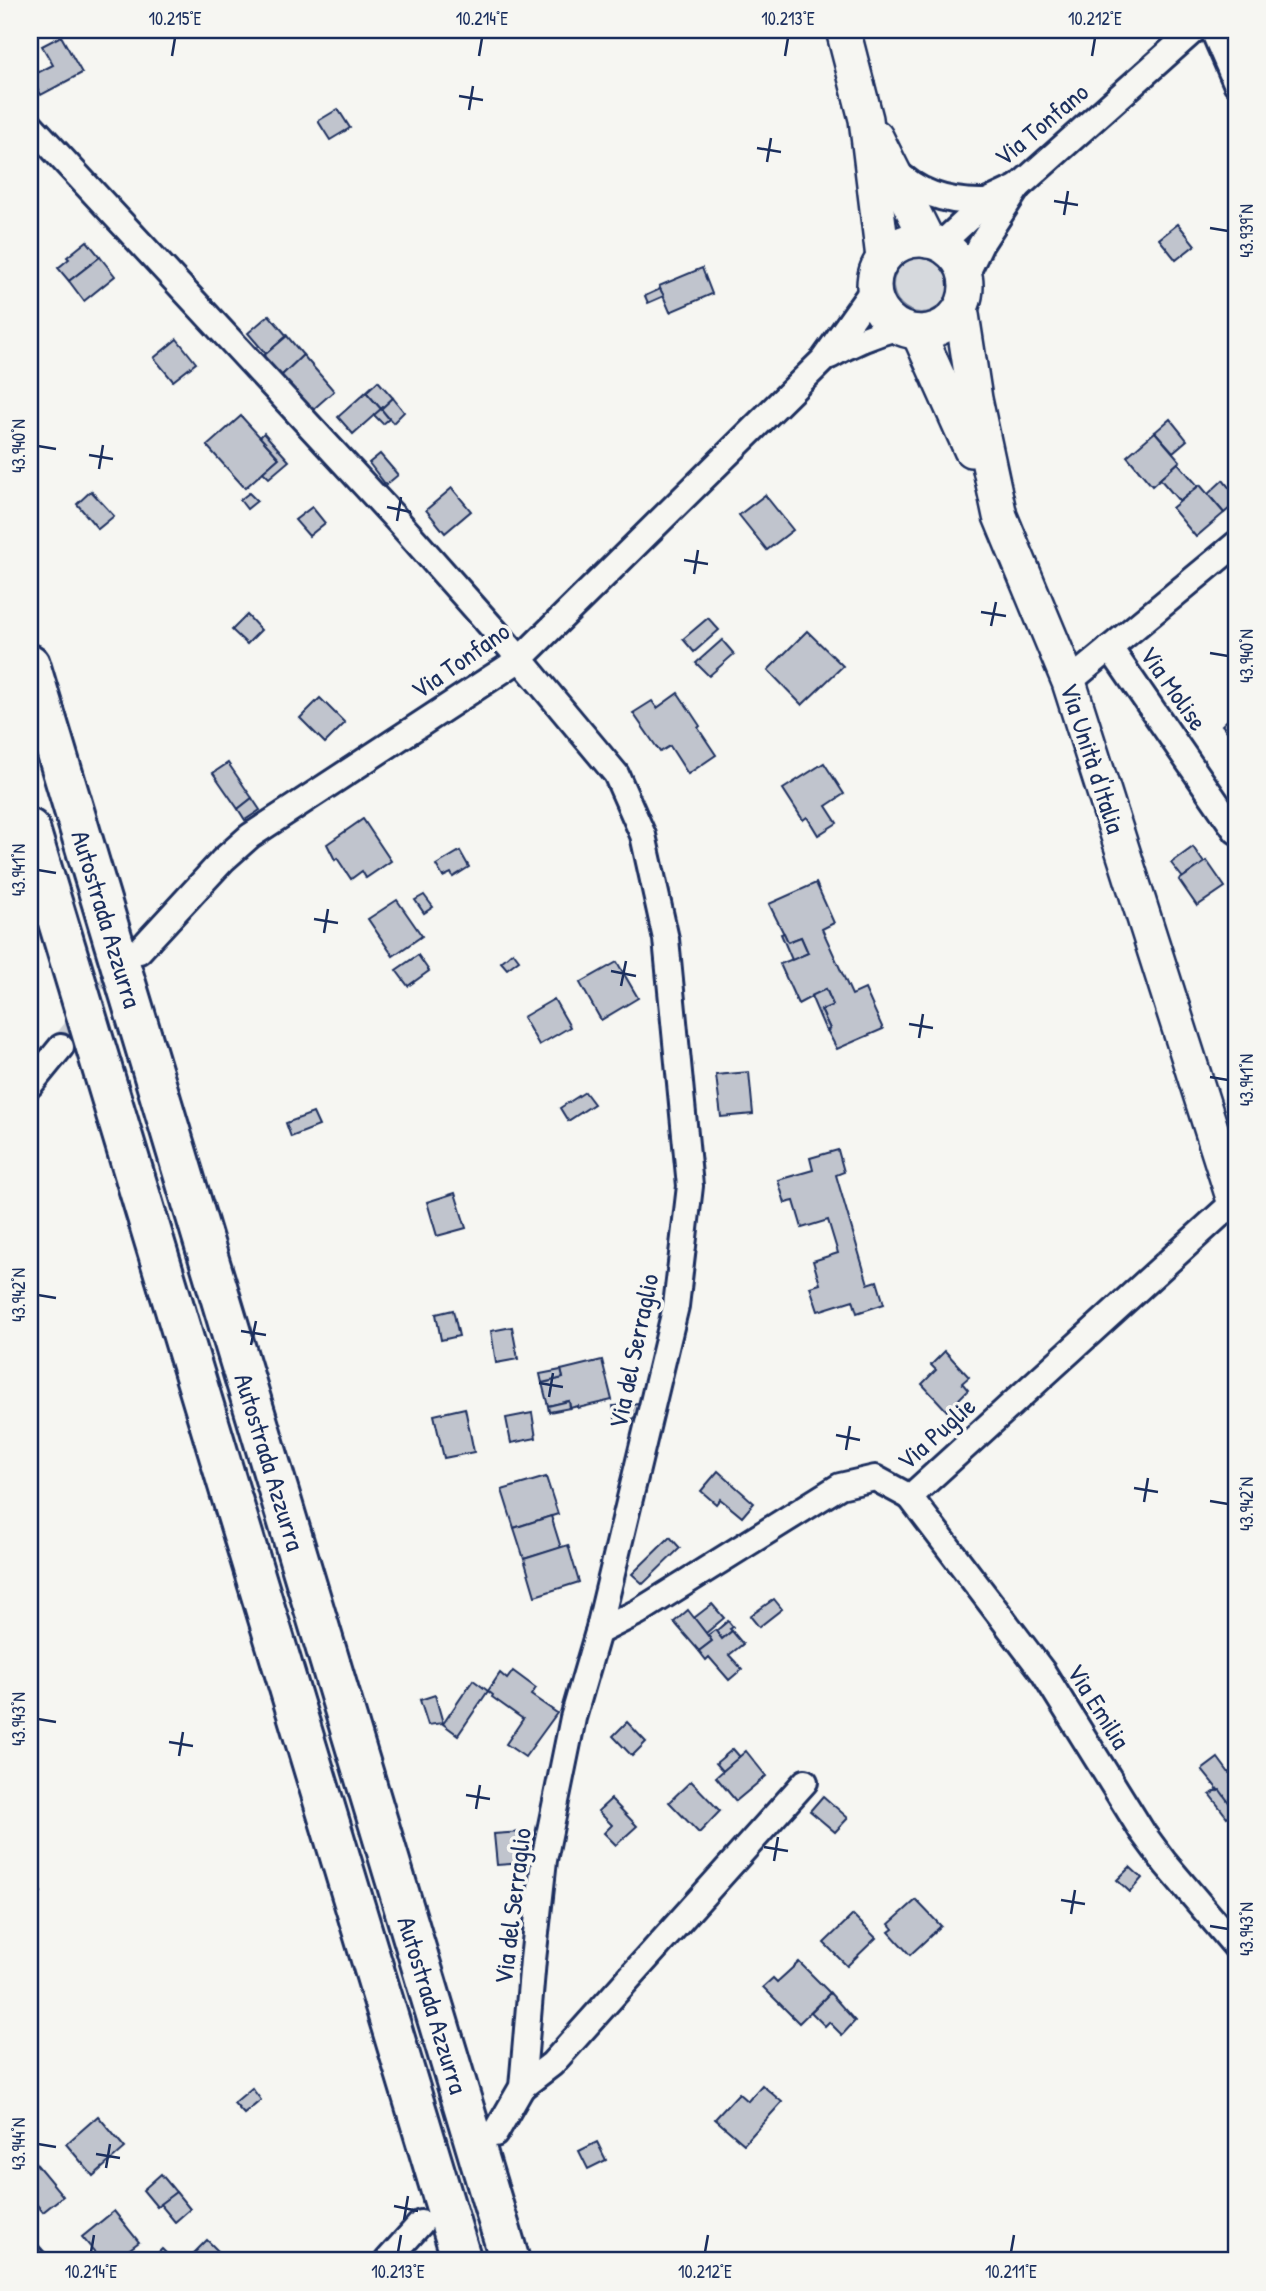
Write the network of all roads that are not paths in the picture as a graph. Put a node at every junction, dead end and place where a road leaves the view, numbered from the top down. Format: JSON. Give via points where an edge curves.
{"nodes":[{"id":1,"x":843,"y":30,"type":"edge"},
{"id":2,"x":1194,"y":30,"type":"edge"},
{"id":3,"x":1213,"y":30,"type":"edge"},
{"id":4,"x":1236,"y":83,"type":"edge"},
{"id":5,"x":866,"y":120,"type":"junction"},
{"id":6,"x":30,"y":124,"type":"edge"},
{"id":7,"x":891,"y":166,"type":"junction"},
{"id":8,"x":1018,"y":187,"type":"junction"},
{"id":9,"x":986,"y":202,"type":"junction"},
{"id":10,"x":934,"y":243,"type":"junction"},
{"id":11,"x":878,"y":273,"type":"junction"},
{"id":12,"x":963,"y":293,"type":"junction"},
{"id":13,"x":909,"y":330,"type":"junction"},
{"id":14,"x":823,"y":360,"type":"junction"},
{"id":15,"x":1000,"y":516,"type":"junction"},
{"id":16,"x":1236,"y":544,"type":"edge"},
{"id":17,"x":1110,"y":648,"type":"junction"},
{"id":18,"x":520,"y":659,"type":"junction"},
{"id":19,"x":30,"y":664,"type":"edge"},
{"id":20,"x":1069,"y":682,"type":"junction"},
{"id":21,"x":30,"y":829,"type":"edge"},
{"id":22,"x":1236,"y":831,"type":"edge"},
{"id":23,"x":139,"y":951,"type":"tunnel mouth"},
{"id":24,"x":61,"y":1047,"type":"tunnel mouth"},
{"id":25,"x":30,"y":1085,"type":"edge"},
{"id":26,"x":1236,"y":1203,"type":"edge"},
{"id":27,"x":911,"y":1497,"type":"junction"},
{"id":28,"x":598,"y":1632,"type":"junction"},
{"id":29,"x":805,"y":1782,"type":"dead end"},
{"id":30,"x":1236,"y":1947,"type":"edge"},
{"id":31,"x":522,"y":2087,"type":"junction"},
{"id":32,"x":495,"y":2134,"type":"dead end"},
{"id":33,"x":421,"y":2223,"type":"dead end"},
{"id":34,"x":387,"y":2261,"type":"edge"},
{"id":35,"x":462,"y":2261,"type":"edge"},
{"id":36,"x":510,"y":2261,"type":"edge"}],
"edges":[{"from":1,"to":5,"type":"main road"},
{"from":2,"to":8,"type":"street","name":"Via Tonfano"},
{"from":3,"to":4,"type":"street"},
{"from":5,"to":7,"type":"main road"},
{"from":5,"to":11,"type":"main road"},
{"from":6,"to":18,"type":"street","name":"Via del Serraglio"},
{"from":7,"to":9,"type":"street","name":"Via Tonfano","via":[[928,194]]},
{"from":7,"to":10,"type":"main road"},
{"from":8,"to":9,"type":"street","name":"Via Tonfano"},
{"from":8,"to":12,"type":"street","via":[[981,244]]},
{"from":9,"to":10,"type":"street","name":"Via Tonfano"},
{"from":10,"to":11,"type":"main road","via":[[903,243],[892,249]]},
{"from":10,"to":12,"type":"main road","via":[[957,258]]},
{"from":11,"to":13,"type":"main road","via":[[875,298],[884,315]]},
{"from":11,"to":14,"type":"street"},
{"from":12,"to":13,"type":"main road","via":[[955,317],[938,329]]},
{"from":12,"to":15,"type":"main road","name":"Via Unità d'Italia","via":[[975,399]]},
{"from":13,"to":14,"type":"street","via":[[872,334]]},
{"from":13,"to":15,"type":"main road"},
{"from":14,"to":18,"type":"street","name":"Via Tonfano"},
{"from":15,"to":20,"type":"main road","name":"Via Unità d'Italia"},
{"from":16,"to":17,"type":"street","name":"Via Molise"},
{"from":17,"to":20,"type":"street","name":"Via Molise"},
{"from":17,"to":22,"type":"street","name":"Via Molise"},
{"from":18,"to":23,"type":"street","name":"Via Tonfano","via":[[250,836],[222,859]]},
{"from":18,"to":28,"type":"street","name":"Via del Serraglio","via":[[616,774],[643,835],[666,939],[690,1186],[676,1306]]},
{"from":19,"to":36,"type":"highway","name":"Autostrada Azzurra"},
{"from":20,"to":26,"type":"main road","name":"Via Unità d'Italia"},
{"from":21,"to":35,"type":"highway","name":"Autostrada Azzurra"},
{"from":24,"to":25,"type":"street"},
{"from":26,"to":27,"type":"street","name":"Via Puglie"},
{"from":27,"to":28,"type":"street","name":"Via Puglie","via":[[875,1478],[840,1486],[638,1612]]},
{"from":27,"to":30,"type":"street","name":"Via Emilia","via":[[1043,1672],[1143,1833]]},
{"from":28,"to":31,"type":"street","name":"Via del Serraglio","via":[[573,1718],[544,1860]]},
{"from":29,"to":31,"type":"street","name":"Via del Serraglio","via":[[551,2063]]},
{"from":31,"to":32,"type":"street","name":"Via del Serraglio"},
{"from":33,"to":34,"type":"street"}]}
